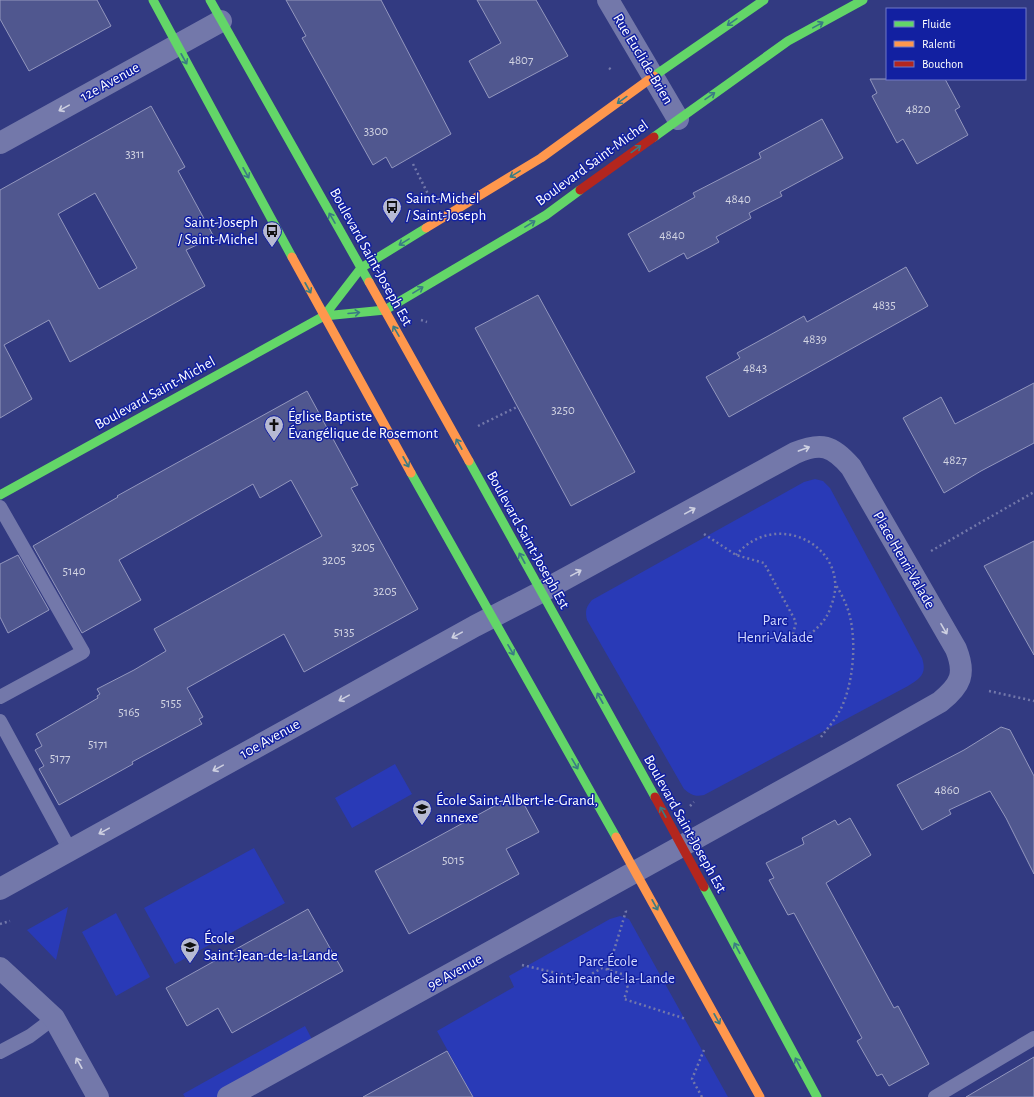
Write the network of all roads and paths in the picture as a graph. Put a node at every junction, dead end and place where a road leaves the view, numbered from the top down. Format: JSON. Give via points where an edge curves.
{"nodes":[{"id":1,"x":153,"y":0,"type":"edge"},
{"id":2,"x":210,"y":0,"type":"edge"},
{"id":3,"x":608,"y":0,"type":"edge"},
{"id":4,"x":764,"y":0,"type":"edge"},
{"id":5,"x":864,"y":0,"type":"edge"},
{"id":6,"x":221,"y":21,"type":"junction"},
{"id":7,"x":176,"y":46,"type":"junction"},
{"id":8,"x":609,"y":68,"type":"dead end"},
{"id":9,"x":613,"y":71,"type":"dead end"},
{"id":10,"x":653,"y":77,"type":"junction"},
{"id":11,"x":678,"y":119,"type":"junction"},
{"id":12,"x":0,"y":143,"type":"edge"},
{"id":13,"x":412,"y":164,"type":"dead end"},
{"id":14,"x":428,"y":194,"type":"dead end"},
{"id":15,"x":361,"y":268,"type":"junction"},
{"id":16,"x":384,"y":310,"type":"junction"},
{"id":17,"x":324,"y":316,"type":"junction"},
{"id":18,"x":420,"y":320,"type":"dead end"},
{"id":19,"x":427,"y":322,"type":"dead end"},
{"id":20,"x":517,"y":407,"type":"dead end"},
{"id":21,"x":482,"y":424,"type":"dead end"},
{"id":22,"x":1034,"y":492,"type":"edge"},
{"id":23,"x":0,"y":495,"type":"edge"},
{"id":24,"x":0,"y":507,"type":"edge"},
{"id":25,"x":704,"y":534,"type":"dead end"},
{"id":26,"x":931,"y":551,"type":"dead end"},
{"id":27,"x":736,"y":555,"type":"junction"},
{"id":28,"x":836,"y":585,"type":"junction"},
{"id":29,"x":542,"y":592,"type":"junction"},
{"id":30,"x":492,"y":617,"type":"junction"},
{"id":31,"x":989,"y":691,"type":"dead end"},
{"id":32,"x":0,"y":697,"type":"edge"},
{"id":33,"x":1034,"y":701,"type":"edge"},
{"id":34,"x":0,"y":721,"type":"edge"},
{"id":35,"x":821,"y":737,"type":"dead end"},
{"id":36,"x":682,"y":846,"type":"junction"},
{"id":37,"x":70,"y":850,"type":"junction"},
{"id":38,"x":636,"y":871,"type":"junction"},
{"id":39,"x":0,"y":889,"type":"edge"},
{"id":40,"x":626,"y":911,"type":"dead end"},
{"id":41,"x":10,"y":921,"type":"dead end"},
{"id":42,"x":0,"y":924,"type":"edge"},
{"id":43,"x":520,"y":964,"type":"dead end"},
{"id":44,"x":0,"y":968,"type":"edge"},
{"id":45,"x":608,"y":970,"type":"junction"},
{"id":46,"x":54,"y":1018,"type":"junction"},
{"id":47,"x":692,"y":1021,"type":"dead end"},
{"id":48,"x":1034,"y":1038,"type":"edge"},
{"id":49,"x":706,"y":1046,"type":"dead end"},
{"id":50,"x":0,"y":1052,"type":"edge"},
{"id":51,"x":98,"y":1097,"type":"edge"},
{"id":52,"x":228,"y":1097,"type":"edge"},
{"id":53,"x":702,"y":1097,"type":"edge"},
{"id":54,"x":760,"y":1097,"type":"edge"},
{"id":55,"x":817,"y":1097,"type":"edge"},
{"id":56,"x":935,"y":1097,"type":"edge"}],
"edges":[{"from":1,"to":7,"type":"main road"},
{"from":2,"to":6,"type":"main road","name":"Boulevard Saint-Joseph Est"},
{"from":3,"to":10,"type":"street","name":"Rue Euclide-Brien"},
{"from":4,"to":10,"type":"main road","name":"Boulevard Saint-Michel","one_way":true},
{"from":11,"to":5,"type":"main road","name":"Boulevard Saint-Michel","one_way":true,"via":[[788,41]]},
{"from":6,"to":7,"type":"street","name":"12e Avenue"},
{"from":15,"to":6,"type":"main road","name":"Boulevard Saint-Joseph Est","one_way":true},
{"from":7,"to":12,"type":"street","name":"12e Avenue","one_way":true},
{"from":7,"to":17,"type":"main road","one_way":true},
{"from":8,"to":9,"type":"path"},
{"from":10,"to":11,"type":"street","name":"Rue Euclide-Brien"},
{"from":10,"to":15,"type":"main road","name":"Boulevard Saint-Michel","one_way":true,"via":[[541,158]]},
{"from":16,"to":11,"type":"main road","name":"Boulevard Saint-Michel","one_way":true,"via":[[546,215]]},
{"from":13,"to":14,"type":"path"},
{"from":15,"to":16,"type":"main road","name":"Boulevard Saint-Joseph Est"},
{"from":15,"to":17,"type":"main road","name":"Boulevard Saint-Michel"},
{"from":17,"to":16,"type":"main road","name":"Boulevard Saint-Michel","one_way":true},
{"from":29,"to":16,"type":"main road","name":"Boulevard Saint-Joseph Est","one_way":true},
{"from":17,"to":23,"type":"main road","name":"Boulevard Saint-Michel"},
{"from":17,"to":30,"type":"main road","one_way":true},
{"from":18,"to":19,"type":"path"},
{"from":20,"to":21,"type":"path"},
{"from":22,"to":26,"type":"path"},
{"from":24,"to":32,"type":"lane","via":[[83,652]]},
{"from":25,"to":27,"type":"path"},
{"from":27,"to":28,"type":"path","via":[[744,546],[759,537],[776,533],[794,534],[809,541],[822,553],[831,568]]},
{"from":27,"to":28,"type":"path","via":[[764,562],[796,622],[792,639],[802,639],[826,619],[834,599]]},
{"from":28,"to":35,"type":"path","via":[[849,614],[853,669],[849,689],[839,712]]},
{"from":29,"to":30,"type":"street","name":"10e Avenue"},
{"from":36,"to":29,"type":"main road","name":"Boulevard Saint-Joseph Est","one_way":true},
{"from":29,"to":36,"type":"street","name":"Place Henri-Valade","one_way":true,"via":[[795,453],[809,447],[824,447],[841,455],[851,467],[956,649],[962,670],[952,693],[940,702]]},
{"from":30,"to":37,"type":"street","name":"10e Avenue","one_way":true},
{"from":30,"to":38,"type":"main road","one_way":true},
{"from":31,"to":33,"type":"path"},
{"from":34,"to":37,"type":"lane"},
{"from":36,"to":38,"type":"street","name":"9e Avenue"},
{"from":55,"to":36,"type":"main road","name":"Boulevard Saint-Joseph Est","one_way":true},
{"from":37,"to":39,"type":"street","name":"10e Avenue"},
{"from":38,"to":52,"type":"street","name":"9e Avenue"},
{"from":38,"to":54,"type":"main road","one_way":true},
{"from":40,"to":45,"type":"path"},
{"from":41,"to":42,"type":"path"},
{"from":43,"to":45,"type":"path","via":[[587,980],[602,968]]},
{"from":44,"to":46,"type":"street"},
{"from":45,"to":47,"type":"path","via":[[622,974],[628,988],[624,999]]},
{"from":46,"to":50,"type":"lane","via":[[30,1036]]},
{"from":51,"to":46,"type":"street","one_way":true},
{"from":48,"to":56,"type":"lane"},
{"from":49,"to":53,"type":"path","via":[[692,1078]]}]}
